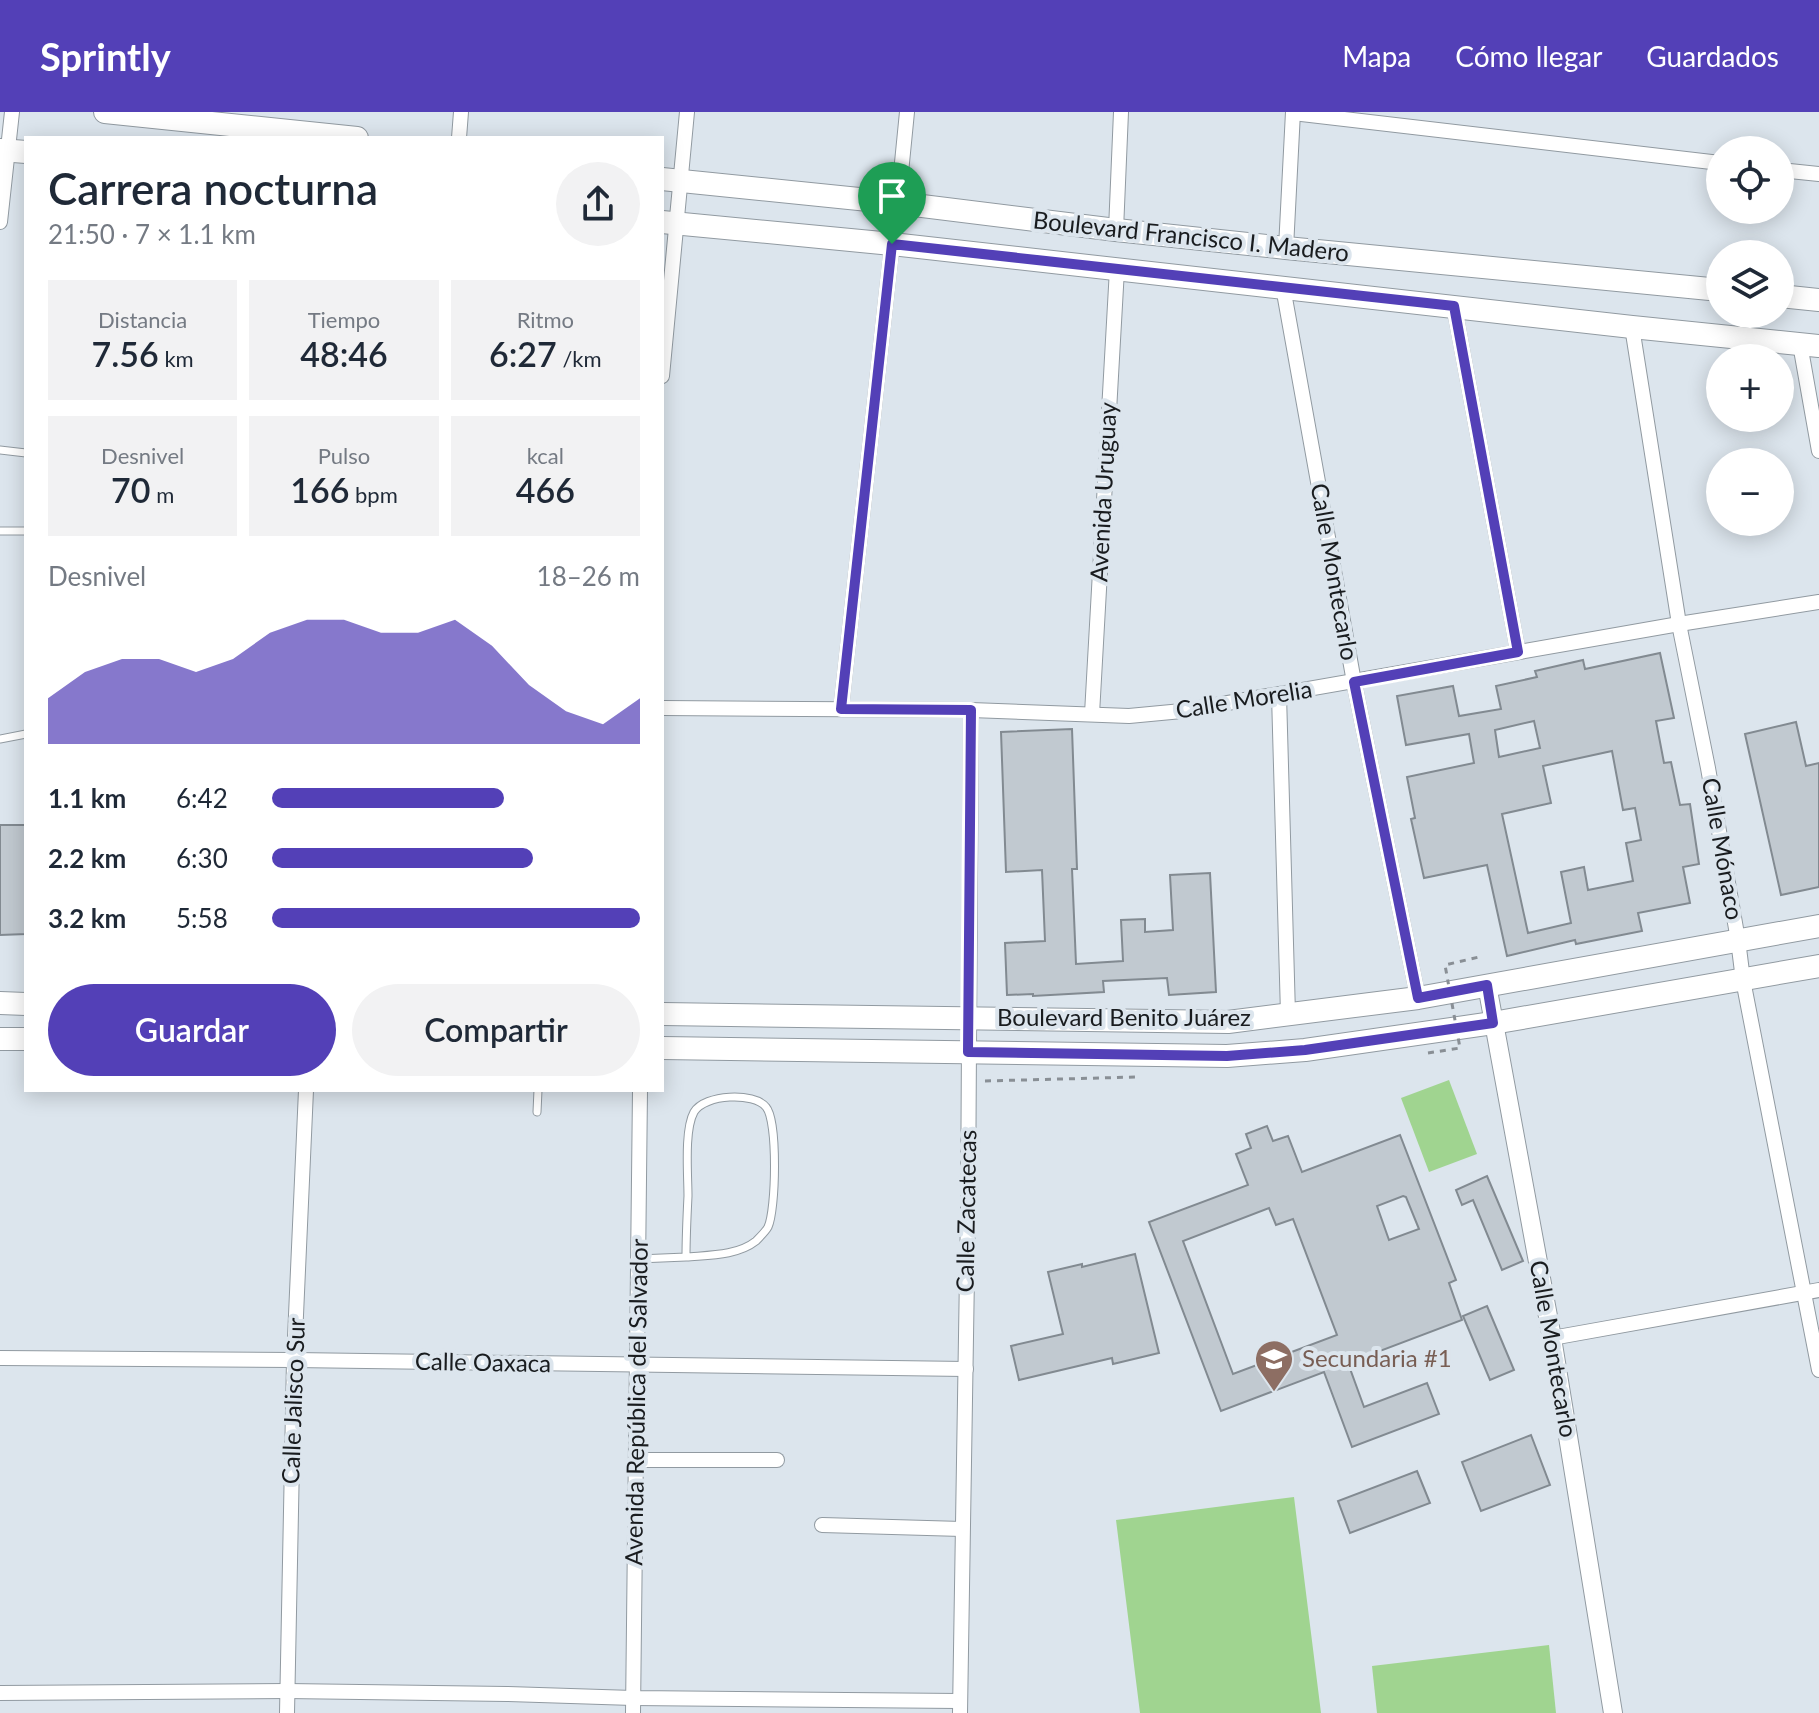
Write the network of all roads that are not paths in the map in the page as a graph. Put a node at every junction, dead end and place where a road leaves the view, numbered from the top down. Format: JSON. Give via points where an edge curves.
{"nodes":[{"id":1,"x":12,"y":112,"type":"edge"},
{"id":2,"x":105,"y":112,"type":"edge"},
{"id":3,"x":461,"y":112,"type":"edge"},
{"id":4,"x":687,"y":112,"type":"edge"},
{"id":5,"x":907,"y":112,"type":"edge"},
{"id":6,"x":1121,"y":112,"type":"edge"},
{"id":7,"x":1293,"y":112,"type":"edge"},
{"id":8,"x":231,"y":118,"type":"edge"},
{"id":9,"x":344,"y":136,"type":"edge"},
{"id":10,"x":459,"y":136,"type":"edge"},
{"id":11,"x":11,"y":151,"type":"edge"},
{"id":12,"x":1706,"y":161,"type":"edge"},
{"id":13,"x":1794,"y":171,"type":"edge"},
{"id":14,"x":1819,"y":174,"type":"edge"},
{"id":15,"x":671,"y":180,"type":"edge"},
{"id":16,"x":898,"y":203,"type":"junction"},
{"id":17,"x":0,"y":222,"type":"edge"},
{"id":18,"x":670,"y":223,"type":"edge"},
{"id":19,"x":1116,"y":230,"type":"junction"},
{"id":20,"x":892,"y":244,"type":"junction"},
{"id":21,"x":1286,"y":248,"type":"junction"},
{"id":22,"x":1117,"y":269,"type":"junction"},
{"id":23,"x":1283,"y":287,"type":"junction"},
{"id":24,"x":1706,"y":289,"type":"edge"},
{"id":25,"x":1794,"y":297,"type":"edge"},
{"id":26,"x":1819,"y":300,"type":"edge"},
{"id":27,"x":1454,"y":306,"type":"junction"},
{"id":28,"x":1632,"y":327,"type":"junction"},
{"id":29,"x":664,"y":338,"type":"edge"},
{"id":30,"x":1809,"y":345,"type":"edge"},
{"id":31,"x":0,"y":450,"type":"edge"},
{"id":32,"x":1819,"y":451,"type":"edge"},
{"id":33,"x":24,"y":453,"type":"edge"},
{"id":34,"x":0,"y":531,"type":"edge"},
{"id":35,"x":24,"y":531,"type":"edge"},
{"id":36,"x":1819,"y":602,"type":"edge"},
{"id":37,"x":1679,"y":624,"type":"junction"},
{"id":38,"x":1518,"y":652,"type":"junction"},
{"id":39,"x":1354,"y":682,"type":"junction"},
{"id":40,"x":1279,"y":695,"type":"junction"},
{"id":41,"x":664,"y":708,"type":"edge"},
{"id":42,"x":841,"y":709,"type":"junction"},
{"id":43,"x":971,"y":710,"type":"junction"},
{"id":44,"x":1092,"y":714,"type":"junction"},
{"id":45,"x":24,"y":734,"type":"edge"},
{"id":46,"x":0,"y":739,"type":"edge"},
{"id":47,"x":1819,"y":926,"type":"edge"},
{"id":48,"x":1738,"y":940,"type":"junction"},
{"id":49,"x":1819,"y":966,"type":"edge"},
{"id":50,"x":1743,"y":980,"type":"junction"},
{"id":51,"x":1487,"y":985,"type":"junction"},
{"id":52,"x":1418,"y":998,"type":"junction"},
{"id":53,"x":0,"y":1003,"type":"edge"},
{"id":54,"x":24,"y":1004,"type":"edge"},
{"id":55,"x":664,"y":1014,"type":"edge"},
{"id":56,"x":1288,"y":1014,"type":"junction"},
{"id":57,"x":969,"y":1019,"type":"junction"},
{"id":58,"x":1493,"y":1023,"type":"junction"},
{"id":59,"x":0,"y":1039,"type":"edge"},
{"id":60,"x":24,"y":1039,"type":"edge"},
{"id":61,"x":664,"y":1048,"type":"edge"},
{"id":62,"x":968,"y":1052,"type":"junction"},
{"id":63,"x":306,"y":1092,"type":"edge"},
{"id":64,"x":538,"y":1092,"type":"edge"},
{"id":65,"x":640,"y":1092,"type":"edge"},
{"id":66,"x":537,"y":1112,"type":"dead end"},
{"id":67,"x":686,"y":1257,"type":"junction"},
{"id":68,"x":638,"y":1259,"type":"junction"},
{"id":69,"x":1819,"y":1290,"type":"edge"},
{"id":70,"x":1803,"y":1293,"type":"junction"},
{"id":71,"x":1552,"y":1338,"type":"junction"},
{"id":72,"x":0,"y":1358,"type":"edge"},
{"id":73,"x":294,"y":1360,"type":"junction"},
{"id":74,"x":637,"y":1365,"type":"junction"},
{"id":75,"x":966,"y":1369,"type":"junction"},
{"id":76,"x":1819,"y":1370,"type":"edge"},
{"id":77,"x":636,"y":1460,"type":"junction"},
{"id":78,"x":777,"y":1460,"type":"dead end"},
{"id":79,"x":822,"y":1525,"type":"dead end"},
{"id":80,"x":962,"y":1529,"type":"junction"},
{"id":81,"x":287,"y":1691,"type":"junction"},
{"id":82,"x":0,"y":1693,"type":"edge"},
{"id":83,"x":633,"y":1706,"type":"edge"},
{"id":84,"x":834,"y":1706,"type":"edge"},
{"id":85,"x":960,"y":1707,"type":"edge"},
{"id":86,"x":287,"y":1713,"type":"edge"},
{"id":87,"x":1613,"y":1713,"type":"edge"}],
"edges":[{"from":1,"to":11,"type":"street"},
{"from":2,"to":8,"type":"main road"},
{"from":3,"to":10,"type":"street"},
{"from":4,"to":15,"type":"street"},
{"from":5,"to":16,"type":"street"},
{"from":6,"to":19,"type":"street"},
{"from":7,"to":12,"type":"street"},
{"from":7,"to":21,"type":"street"},
{"from":8,"to":9,"type":"main road"},
{"from":11,"to":17,"type":"street"},
{"from":13,"to":14,"type":"street"},
{"from":15,"to":16,"type":"main road","name":"Boulevard Francisco I. Madero"},
{"from":15,"to":18,"type":"street"},
{"from":16,"to":19,"type":"main road","name":"Boulevard Francisco I. Madero"},
{"from":18,"to":20,"type":"main road","name":"Boulevard Francisco I. Madero"},
{"from":18,"to":29,"type":"street"},
{"from":19,"to":21,"type":"main road","name":"Boulevard Francisco I. Madero"},
{"from":20,"to":22,"type":"main road","name":"Boulevard Francisco I. Madero"},
{"from":20,"to":42,"type":"street"},
{"from":21,"to":24,"type":"main road","name":"Boulevard Francisco I. Madero"},
{"from":22,"to":23,"type":"main road","name":"Boulevard Francisco I. Madero"},
{"from":22,"to":44,"type":"street","name":"Avenida Uruguay"},
{"from":23,"to":27,"type":"main road","name":"Boulevard Francisco I. Madero"},
{"from":23,"to":39,"type":"street","name":"Calle Montecarlo"},
{"from":25,"to":26,"type":"main road"},
{"from":27,"to":28,"type":"main road","name":"Boulevard Francisco I. Madero"},
{"from":27,"to":38,"type":"street"},
{"from":28,"to":30,"type":"main road","name":"Boulevard Francisco I. Madero"},
{"from":28,"to":37,"type":"street","name":"Calle Mónaco"},
{"from":30,"to":32,"type":"street"},
{"from":31,"to":33,"type":"lane"},
{"from":34,"to":35,"type":"lane"},
{"from":36,"to":37,"type":"street","name":"Calle Morelia"},
{"from":37,"to":38,"type":"street","name":"Calle Morelia"},
{"from":37,"to":48,"type":"street","name":"Calle Mónaco"},
{"from":38,"to":39,"type":"street","name":"Calle Morelia"},
{"from":39,"to":40,"type":"street","name":"Calle Morelia"},
{"from":39,"to":52,"type":"street","name":"Calle Montecarlo"},
{"from":40,"to":44,"type":"street","name":"Calle Morelia","via":[[1182,711]]},
{"from":40,"to":56,"type":"street"},
{"from":41,"to":42,"type":"street","name":"Calle Morelia"},
{"from":42,"to":43,"type":"street","name":"Calle Morelia"},
{"from":43,"to":44,"type":"street","name":"Calle Morelia"},
{"from":43,"to":57,"type":"street","name":"Calle Zacatecas"},
{"from":45,"to":46,"type":"lane"},
{"from":47,"to":48,"type":"main road","name":"Boulevard Benito Juárez"},
{"from":48,"to":50,"type":"street","name":"Calle Mónaco"},
{"from":48,"to":51,"type":"main road","name":"Boulevard Benito Juárez"},
{"from":49,"to":50,"type":"main road","name":"Boulevard Benito Juárez"},
{"from":50,"to":58,"type":"main road","name":"Boulevard Benito Juárez"},
{"from":50,"to":70,"type":"street","name":"Calle Mónaco"},
{"from":51,"to":52,"type":"main road","name":"Boulevard Benito Juárez"},
{"from":51,"to":58,"type":"street","name":"Calle Montecarlo"},
{"from":52,"to":56,"type":"main road","name":"Boulevard Benito Juárez"},
{"from":53,"to":54,"type":"main road"},
{"from":55,"to":57,"type":"main road","name":"Boulevard Benito Juárez"},
{"from":56,"to":57,"type":"main road","name":"Boulevard Benito Juárez","via":[[1228,1022]]},
{"from":57,"to":62,"type":"street","name":"Calle Zacatecas"},
{"from":58,"to":62,"type":"main road","name":"Boulevard Benito Juárez","via":[[1227,1056]]},
{"from":58,"to":71,"type":"street","name":"Calle Montecarlo"},
{"from":59,"to":60,"type":"main road"},
{"from":61,"to":62,"type":"main road","name":"Boulevard Benito Juárez"},
{"from":62,"to":75,"type":"street","name":"Calle Zacatecas"},
{"from":63,"to":73,"type":"street","name":"Calle Jalisco Sur"},
{"from":64,"to":66,"type":"lane"},
{"from":65,"to":68,"type":"street","name":"Avenida República del Salvador"},
{"from":67,"to":67,"type":"lane","via":[[693,1114],[707,1101],[722,1097],[757,1101],[767,1108],[773,1130],[773,1207],[767,1228],[741,1248]]},
{"from":67,"to":68,"type":"lane"},
{"from":68,"to":74,"type":"street","name":"Avenida República del Salvador"},
{"from":69,"to":70,"type":"street"},
{"from":70,"to":71,"type":"street"},
{"from":70,"to":76,"type":"street","name":"Calle Mónaco"},
{"from":71,"to":87,"type":"street","name":"Calle Montecarlo"},
{"from":72,"to":73,"type":"street","name":"Calle Oaxaca"},
{"from":73,"to":74,"type":"street","name":"Calle Oaxaca"},
{"from":73,"to":81,"type":"street","name":"Calle Jalisco Sur"},
{"from":74,"to":75,"type":"street","name":"Calle Oaxaca"},
{"from":74,"to":77,"type":"street","name":"Avenida República del Salvador"},
{"from":75,"to":80,"type":"street","name":"Calle Zacatecas"},
{"from":77,"to":78,"type":"street"},
{"from":77,"to":83,"type":"street","name":"Avenida República del Salvador"},
{"from":79,"to":80,"type":"street"},
{"from":80,"to":85,"type":"street","name":"Calle Zacatecas"},
{"from":81,"to":82,"type":"street"},
{"from":81,"to":83,"type":"street","via":[[507,1694]]},
{"from":81,"to":86,"type":"street","name":"Calle Jalisco Sur"},
{"from":83,"to":84,"type":"street"},
{"from":84,"to":85,"type":"street"}]}
